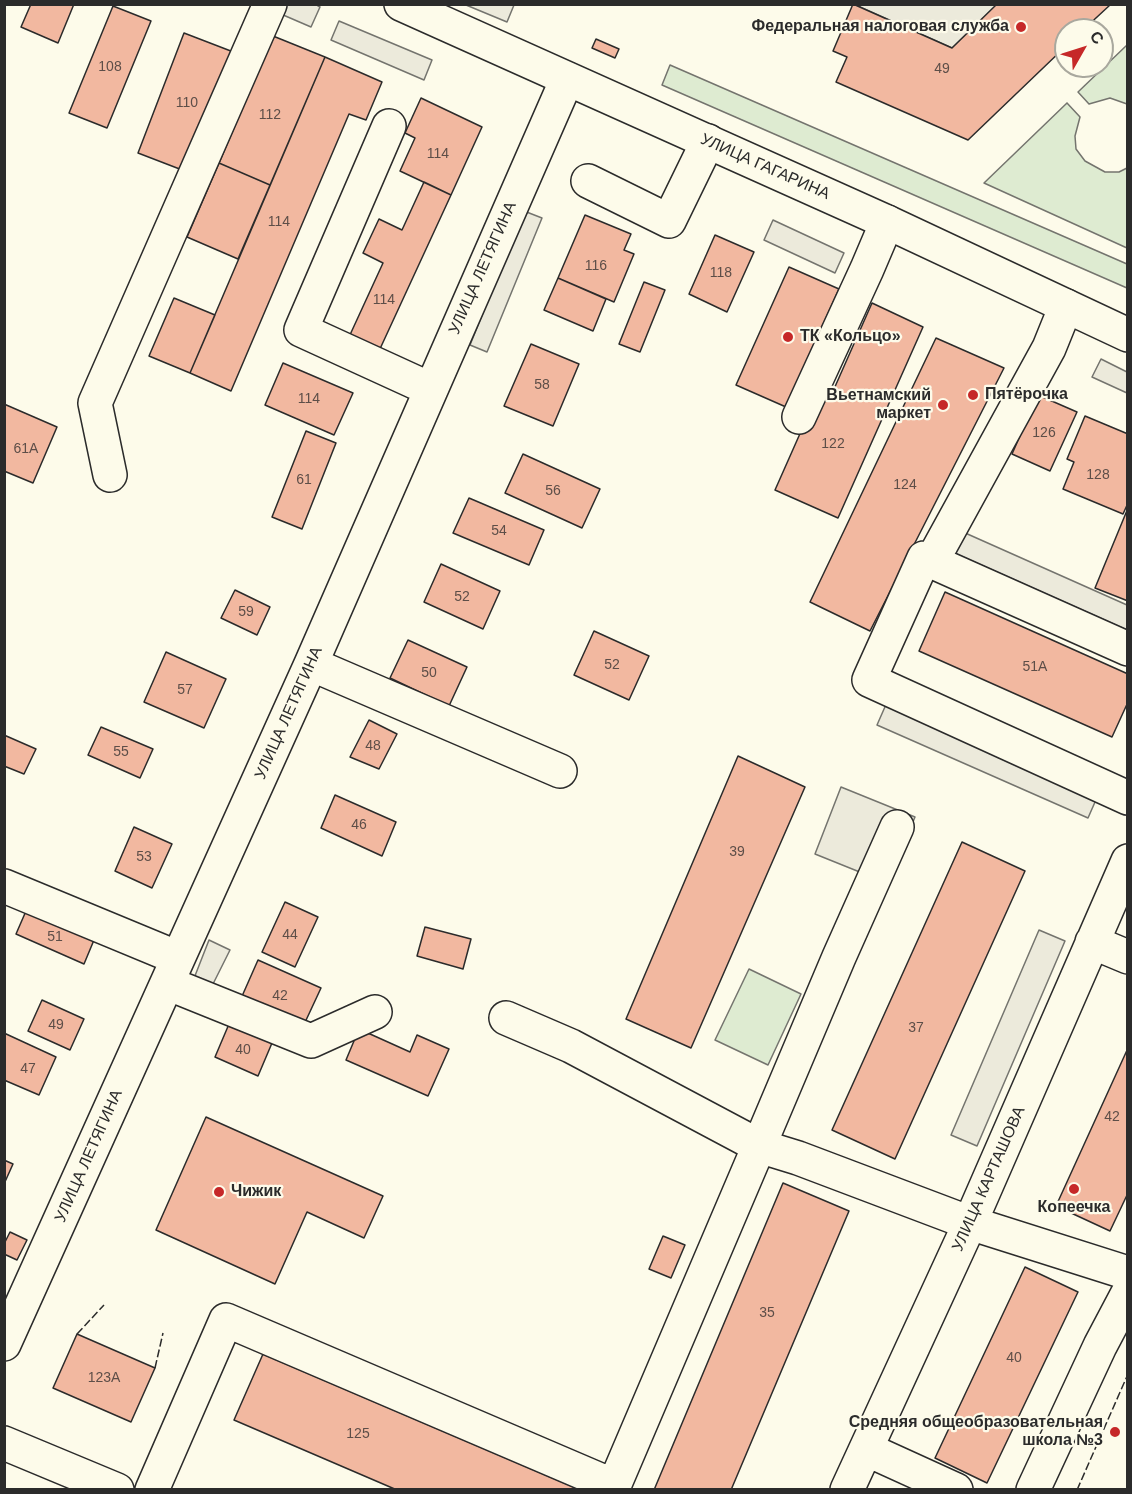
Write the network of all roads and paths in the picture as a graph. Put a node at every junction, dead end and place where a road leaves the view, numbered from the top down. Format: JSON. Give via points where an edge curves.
{"nodes":[{"id":1,"x":270,"y":4,"type":"edge"},
{"id":2,"x":401,"y":4,"type":"edge"},
{"id":3,"x":567,"y":79,"type":"junction"},
{"id":4,"x":389,"y":126,"type":"dead end"},
{"id":5,"x":708,"y":141,"type":"junction"},
{"id":6,"x":588,"y":182,"type":"dead end"},
{"id":7,"x":887,"y":222,"type":"junction"},
{"id":8,"x":1066,"y":306,"type":"junction"},
{"id":9,"x":1128,"y":335,"type":"edge"},
{"id":10,"x":430,"y":389,"type":"junction"},
{"id":11,"x":799,"y":417,"type":"dead end"},
{"id":12,"x":110,"y":475,"type":"dead end"},
{"id":13,"x":932,"y":561,"type":"junction"},
{"id":14,"x":1128,"y":649,"type":"edge"},
{"id":15,"x":311,"y":664,"type":"junction"},
{"id":16,"x":560,"y":771,"type":"dead end"},
{"id":17,"x":1128,"y":798,"type":"edge"},
{"id":18,"x":897,"y":827,"type":"dead end"},
{"id":19,"x":1125,"y":874,"type":"edge"},
{"id":20,"x":4,"y":886,"type":"edge"},
{"id":21,"x":1092,"y":942,"type":"junction"},
{"id":22,"x":1128,"y":957,"type":"edge"},
{"id":23,"x":172,"y":971,"type":"junction"},
{"id":24,"x":375,"y":1012,"type":"dead end"},
{"id":25,"x":506,"y":1018,"type":"dead end"},
{"id":26,"x":759,"y":1146,"type":"junction"},
{"id":27,"x":970,"y":1223,"type":"junction"},
{"id":28,"x":1128,"y":1273,"type":"edge"},
{"id":29,"x":1128,"y":1293,"type":"edge"},
{"id":30,"x":4,"y":1344,"type":"edge"},
{"id":31,"x":4,"y":1443,"type":"edge"},
{"id":32,"x":866,"y":1449,"type":"junction"},
{"id":33,"x":613,"y":1488,"type":"edge"},
{"id":34,"x":117,"y":1490,"type":"edge"},
{"id":35,"x":152,"y":1490,"type":"edge"},
{"id":36,"x":847,"y":1490,"type":"edge"},
{"id":37,"x":956,"y":1490,"type":"edge"},
{"id":38,"x":1033,"y":1490,"type":"edge"}],
"edges":[{"from":1,"to":12,"type":"street","via":[[95,403]]},
{"from":2,"to":3,"type":"street","name":"УЛИЦА ГАГАРИНА"},
{"from":3,"to":5,"type":"street","name":"УЛИЦА ГАГАРИНА"},
{"from":3,"to":10,"type":"street","name":"УЛИЦА ЛЕТЯГИНА"},
{"from":4,"to":10,"type":"street","via":[[302,330]]},
{"from":5,"to":6,"type":"street","via":[[669,221]]},
{"from":5,"to":7,"type":"street","name":"УЛИЦА ГАГАРИНА"},
{"from":7,"to":8,"type":"street","name":"УЛИЦА ГАГАРИНА"},
{"from":7,"to":11,"type":"street"},
{"from":8,"to":9,"type":"street","name":"УЛИЦА ГАГАРИНА"},
{"from":8,"to":13,"type":"street","via":[[1049,348]]},
{"from":10,"to":15,"type":"street","name":"УЛИЦА ЛЕТЯГИНА"},
{"from":13,"to":14,"type":"street"},
{"from":13,"to":17,"type":"street","via":[[924,558],[869,680]]},
{"from":15,"to":16,"type":"street"},
{"from":15,"to":23,"type":"street","name":"УЛИЦА ЛЕТЯГИНА"},
{"from":18,"to":26,"type":"street"},
{"from":19,"to":21,"type":"street","name":"УЛИЦА КАРТАШОВА"},
{"from":20,"to":23,"type":"street"},
{"from":21,"to":22,"type":"street"},
{"from":21,"to":27,"type":"street","name":"УЛИЦА КАРТАШОВА"},
{"from":23,"to":24,"type":"street","via":[[311,1041]]},
{"from":23,"to":30,"type":"street","name":"УЛИЦА ЛЕТЯГИНА"},
{"from":25,"to":26,"type":"street","via":[[571,1046]]},
{"from":26,"to":27,"type":"street"},
{"from":26,"to":33,"type":"street"},
{"from":27,"to":28,"type":"street"},
{"from":27,"to":32,"type":"street","name":"УЛИЦА КАРТАШОВА"},
{"from":29,"to":38,"type":"street"},
{"from":31,"to":34,"type":"street"},
{"from":32,"to":36,"type":"street","name":"УЛИЦА КАРТАШОВА"},
{"from":32,"to":37,"type":"street"},
{"from":33,"to":35,"type":"street","via":[[226,1320]]}]}
